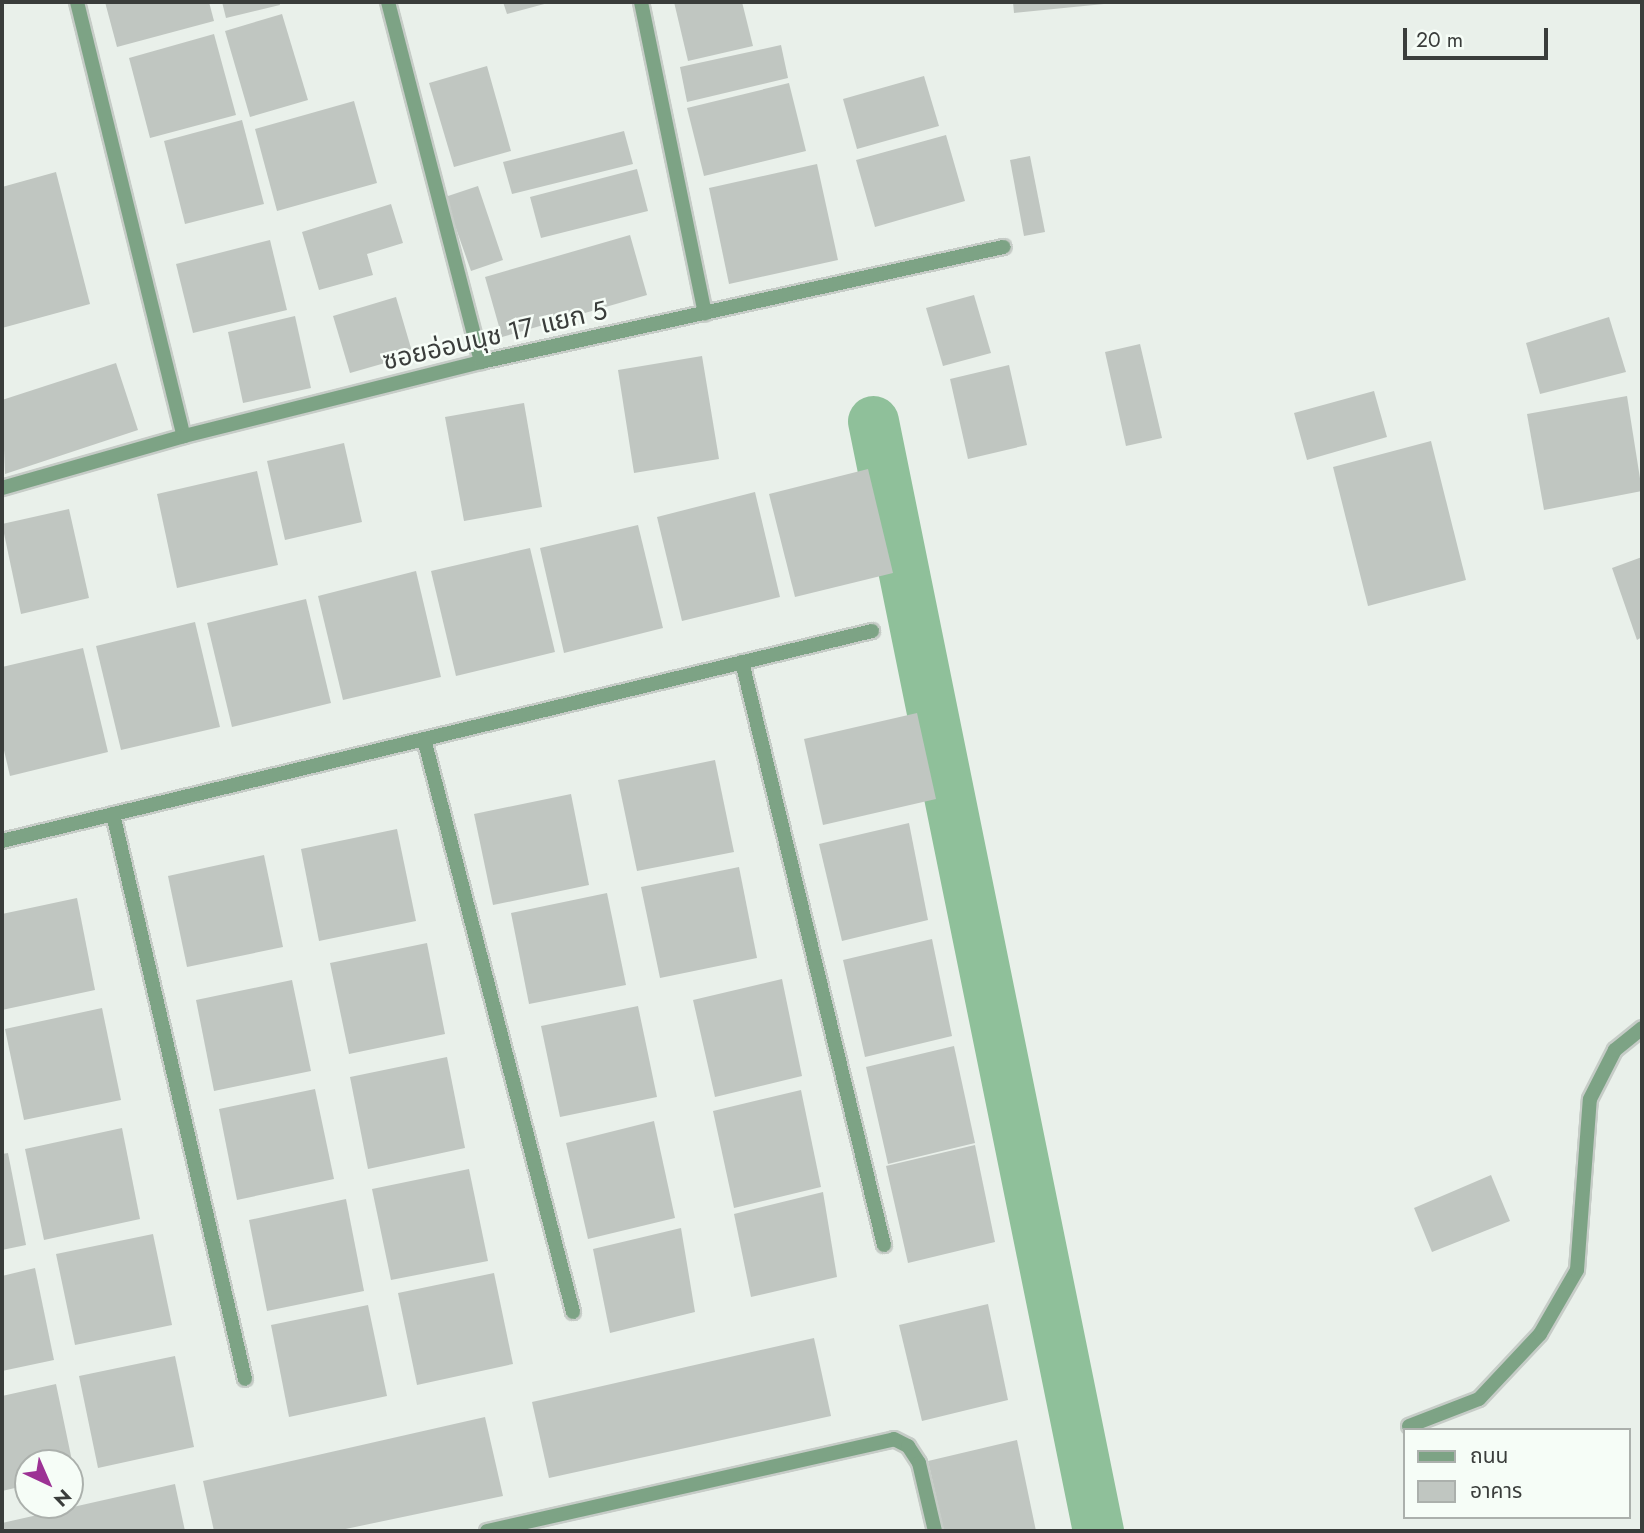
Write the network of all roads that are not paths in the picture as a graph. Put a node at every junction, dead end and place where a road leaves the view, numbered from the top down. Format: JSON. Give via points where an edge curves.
{"nodes":[{"id":1,"x":77,"y":2,"type":"edge"},
{"id":2,"x":388,"y":2,"type":"edge"},
{"id":3,"x":641,"y":2,"type":"edge"},
{"id":4,"x":1003,"y":247,"type":"dead end"},
{"id":5,"x":705,"y":313,"type":"junction"},
{"id":6,"x":481,"y":362,"type":"junction"},
{"id":7,"x":184,"y":436,"type":"junction"},
{"id":8,"x":2,"y":488,"type":"edge"},
{"id":9,"x":872,"y":631,"type":"dead end"},
{"id":10,"x":741,"y":662,"type":"junction"},
{"id":11,"x":424,"y":739,"type":"junction"},
{"id":12,"x":113,"y":814,"type":"junction"},
{"id":13,"x":2,"y":841,"type":"edge"},
{"id":14,"x":1642,"y":1028,"type":"edge"},
{"id":15,"x":884,"y":1245,"type":"dead end"},
{"id":16,"x":573,"y":1312,"type":"dead end"},
{"id":17,"x":245,"y":1379,"type":"dead end"},
{"id":18,"x":1409,"y":1426,"type":"dead end"},
{"id":19,"x":487,"y":1531,"type":"edge"},
{"id":20,"x":935,"y":1531,"type":"edge"}],
"edges":[{"from":1,"to":7,"type":"street"},
{"from":2,"to":6,"type":"street"},
{"from":3,"to":5,"type":"street"},
{"from":4,"to":5,"type":"street","name":"ซอยอ่อนนุช 17 แยก 5"},
{"from":5,"to":6,"type":"street","name":"ซอยอ่อนนุช 17 แยก 5"},
{"from":6,"to":7,"type":"street","name":"ซอยอ่อนนุช 17 แยก 5"},
{"from":7,"to":8,"type":"street","name":"ซอยอ่อนนุช 17 แยก 5"},
{"from":9,"to":10,"type":"street"},
{"from":10,"to":11,"type":"street"},
{"from":10,"to":15,"type":"street"},
{"from":11,"to":12,"type":"street"},
{"from":11,"to":16,"type":"street"},
{"from":12,"to":13,"type":"street"},
{"from":12,"to":17,"type":"street"},
{"from":14,"to":18,"type":"street","via":[[1615,1050],[1590,1099],[1577,1270],[1540,1334],[1479,1399]]},
{"from":19,"to":20,"type":"street","via":[[894,1439],[908,1446],[919,1463]]}]}
